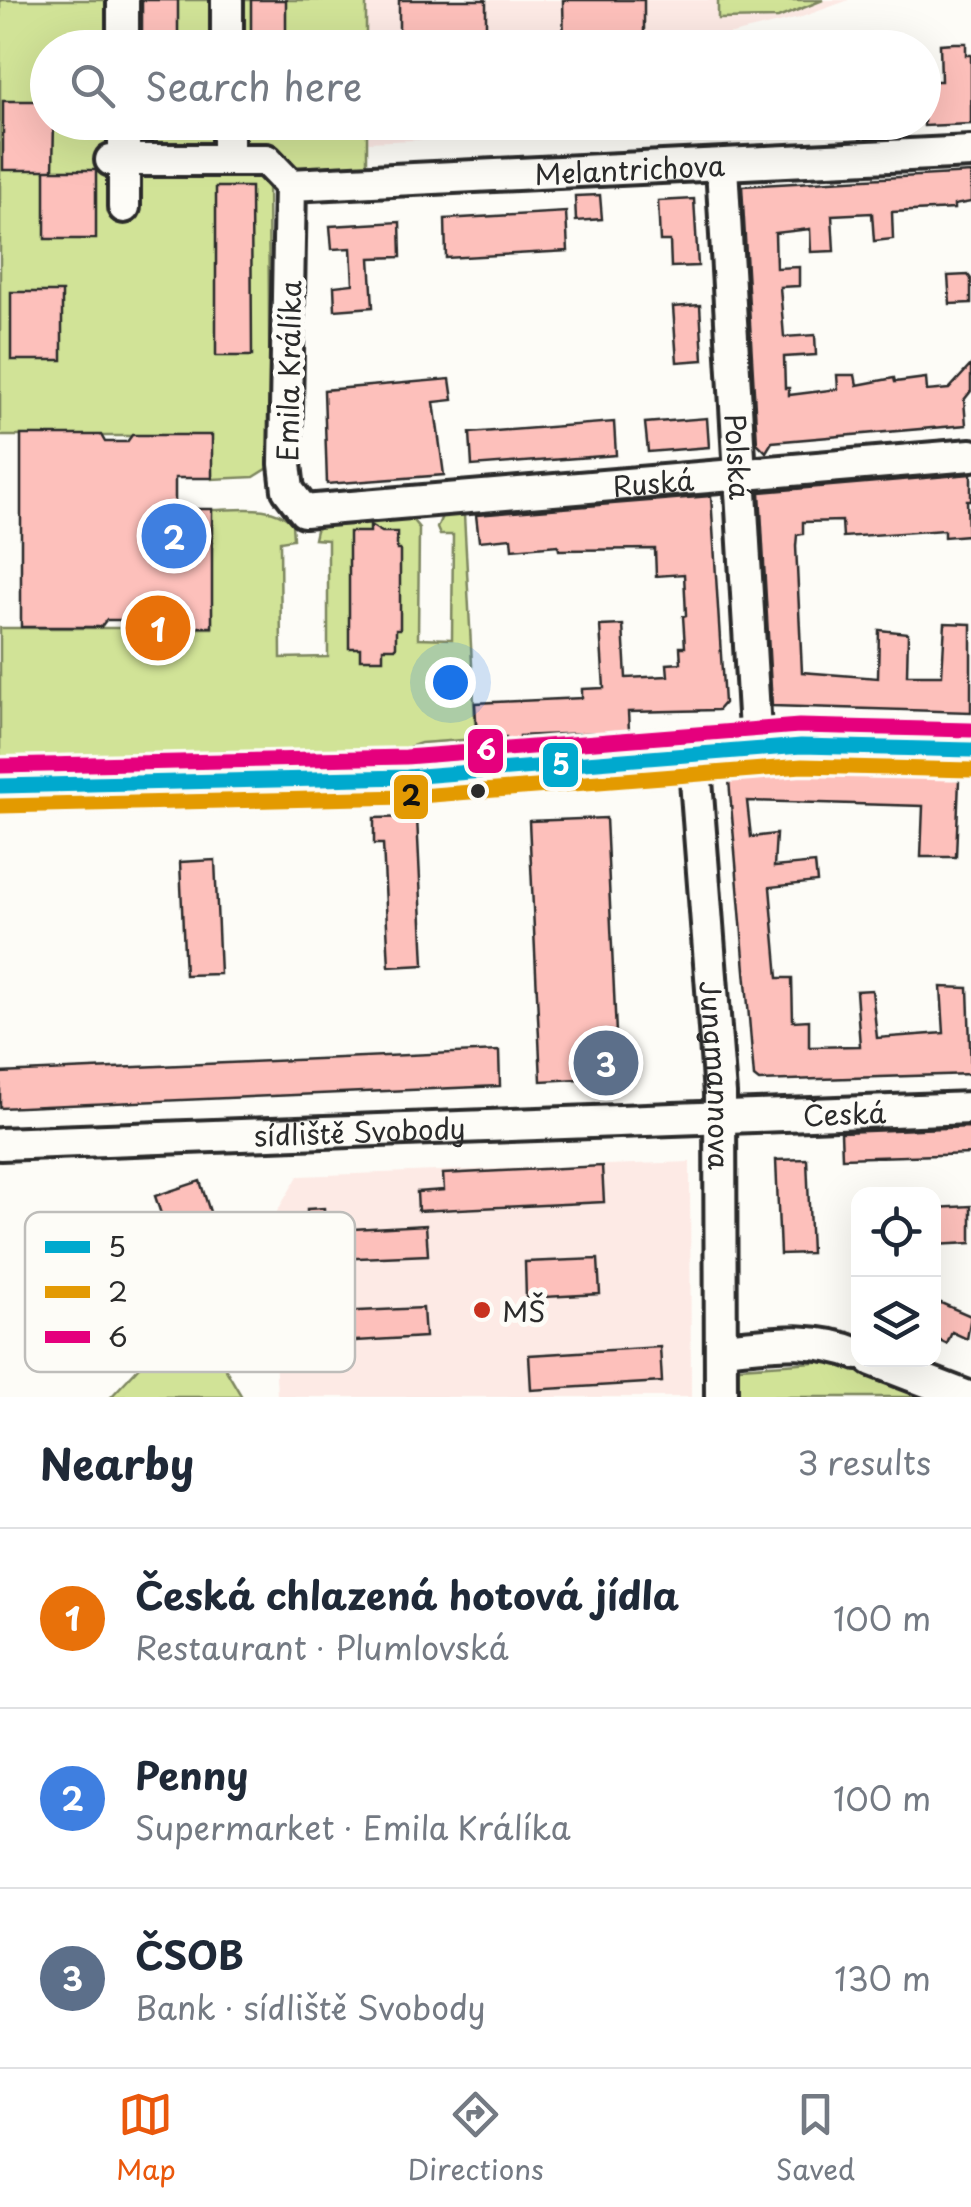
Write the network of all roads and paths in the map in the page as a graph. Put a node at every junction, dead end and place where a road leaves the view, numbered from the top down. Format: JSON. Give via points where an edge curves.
{"nodes":[{"id":1,"x":123,"y":0,"type":"edge"},
{"id":2,"x":227,"y":0,"type":"edge"},
{"id":3,"x":123,"y":30,"type":"edge"},
{"id":4,"x":227,"y":30,"type":"edge"},
{"id":5,"x":121,"y":140,"type":"edge"},
{"id":6,"x":228,"y":140,"type":"edge"},
{"id":7,"x":971,"y":152,"type":"edge"},
{"id":8,"x":228,"y":158,"type":"junction"},
{"id":9,"x":118,"y":160,"type":"junction"},
{"id":10,"x":722,"y":166,"type":"junction"},
{"id":11,"x":290,"y":185,"type":"junction"},
{"id":12,"x":124,"y":208,"type":"dead end"},
{"id":13,"x":967,"y":456,"type":"edge"},
{"id":14,"x":740,"y":476,"type":"junction"},
{"id":15,"x":464,"y":500,"type":"joint"},
{"id":16,"x":756,"y":748,"type":"junction"},
{"id":17,"x":971,"y":750,"type":"edge"},
{"id":18,"x":694,"y":754,"type":"junction"},
{"id":19,"x":0,"y":786,"type":"edge"},
{"id":20,"x":971,"y":1108,"type":"edge"},
{"id":21,"x":720,"y":1116,"type":"junction"},
{"id":22,"x":0,"y":1144,"type":"edge"},
{"id":23,"x":722,"y":1348,"type":"junction"},
{"id":24,"x":851,"y":1351,"type":"edge"},
{"id":25,"x":890,"y":1367,"type":"edge"},
{"id":26,"x":722,"y":1397,"type":"edge"},
{"id":27,"x":968,"y":1397,"type":"edge"}],
"edges":[{"from":1,"to":3,"type":"street"},
{"from":2,"to":4,"type":"street"},
{"from":5,"to":9,"type":"street"},
{"from":6,"to":8,"type":"street"},
{"from":7,"to":10,"type":"street","name":"Melantrichova"},
{"from":8,"to":9,"type":"street"},
{"from":8,"to":11,"type":"street","via":[[266,160]]},
{"from":9,"to":12,"type":"street"},
{"from":10,"to":11,"type":"street","name":"Melantrichova"},
{"from":10,"to":14,"type":"street","name":"Polská"},
{"from":11,"to":15,"type":"street","name":"Emila Králíka","via":[[288,490],[304,511]]},
{"from":13,"to":14,"type":"street","name":"Ruská"},
{"from":14,"to":15,"type":"street","name":"Ruská"},
{"from":14,"to":16,"type":"street","name":"Polská"},
{"from":16,"to":17,"type":"main road"},
{"from":16,"to":18,"type":"main road"},
{"from":18,"to":19,"type":"main road","via":[[392,778]]},
{"from":18,"to":21,"type":"street","name":"Jungmannova"},
{"from":20,"to":21,"type":"street","name":"Česká"},
{"from":21,"to":22,"type":"street","name":"sídliště Svobody"},
{"from":21,"to":23,"type":"street","name":"Jungmannova"},
{"from":23,"to":24,"type":"street","via":[[811,1341]]},
{"from":23,"to":26,"type":"street","name":"Jungmannova"},
{"from":25,"to":27,"type":"street"}]}
